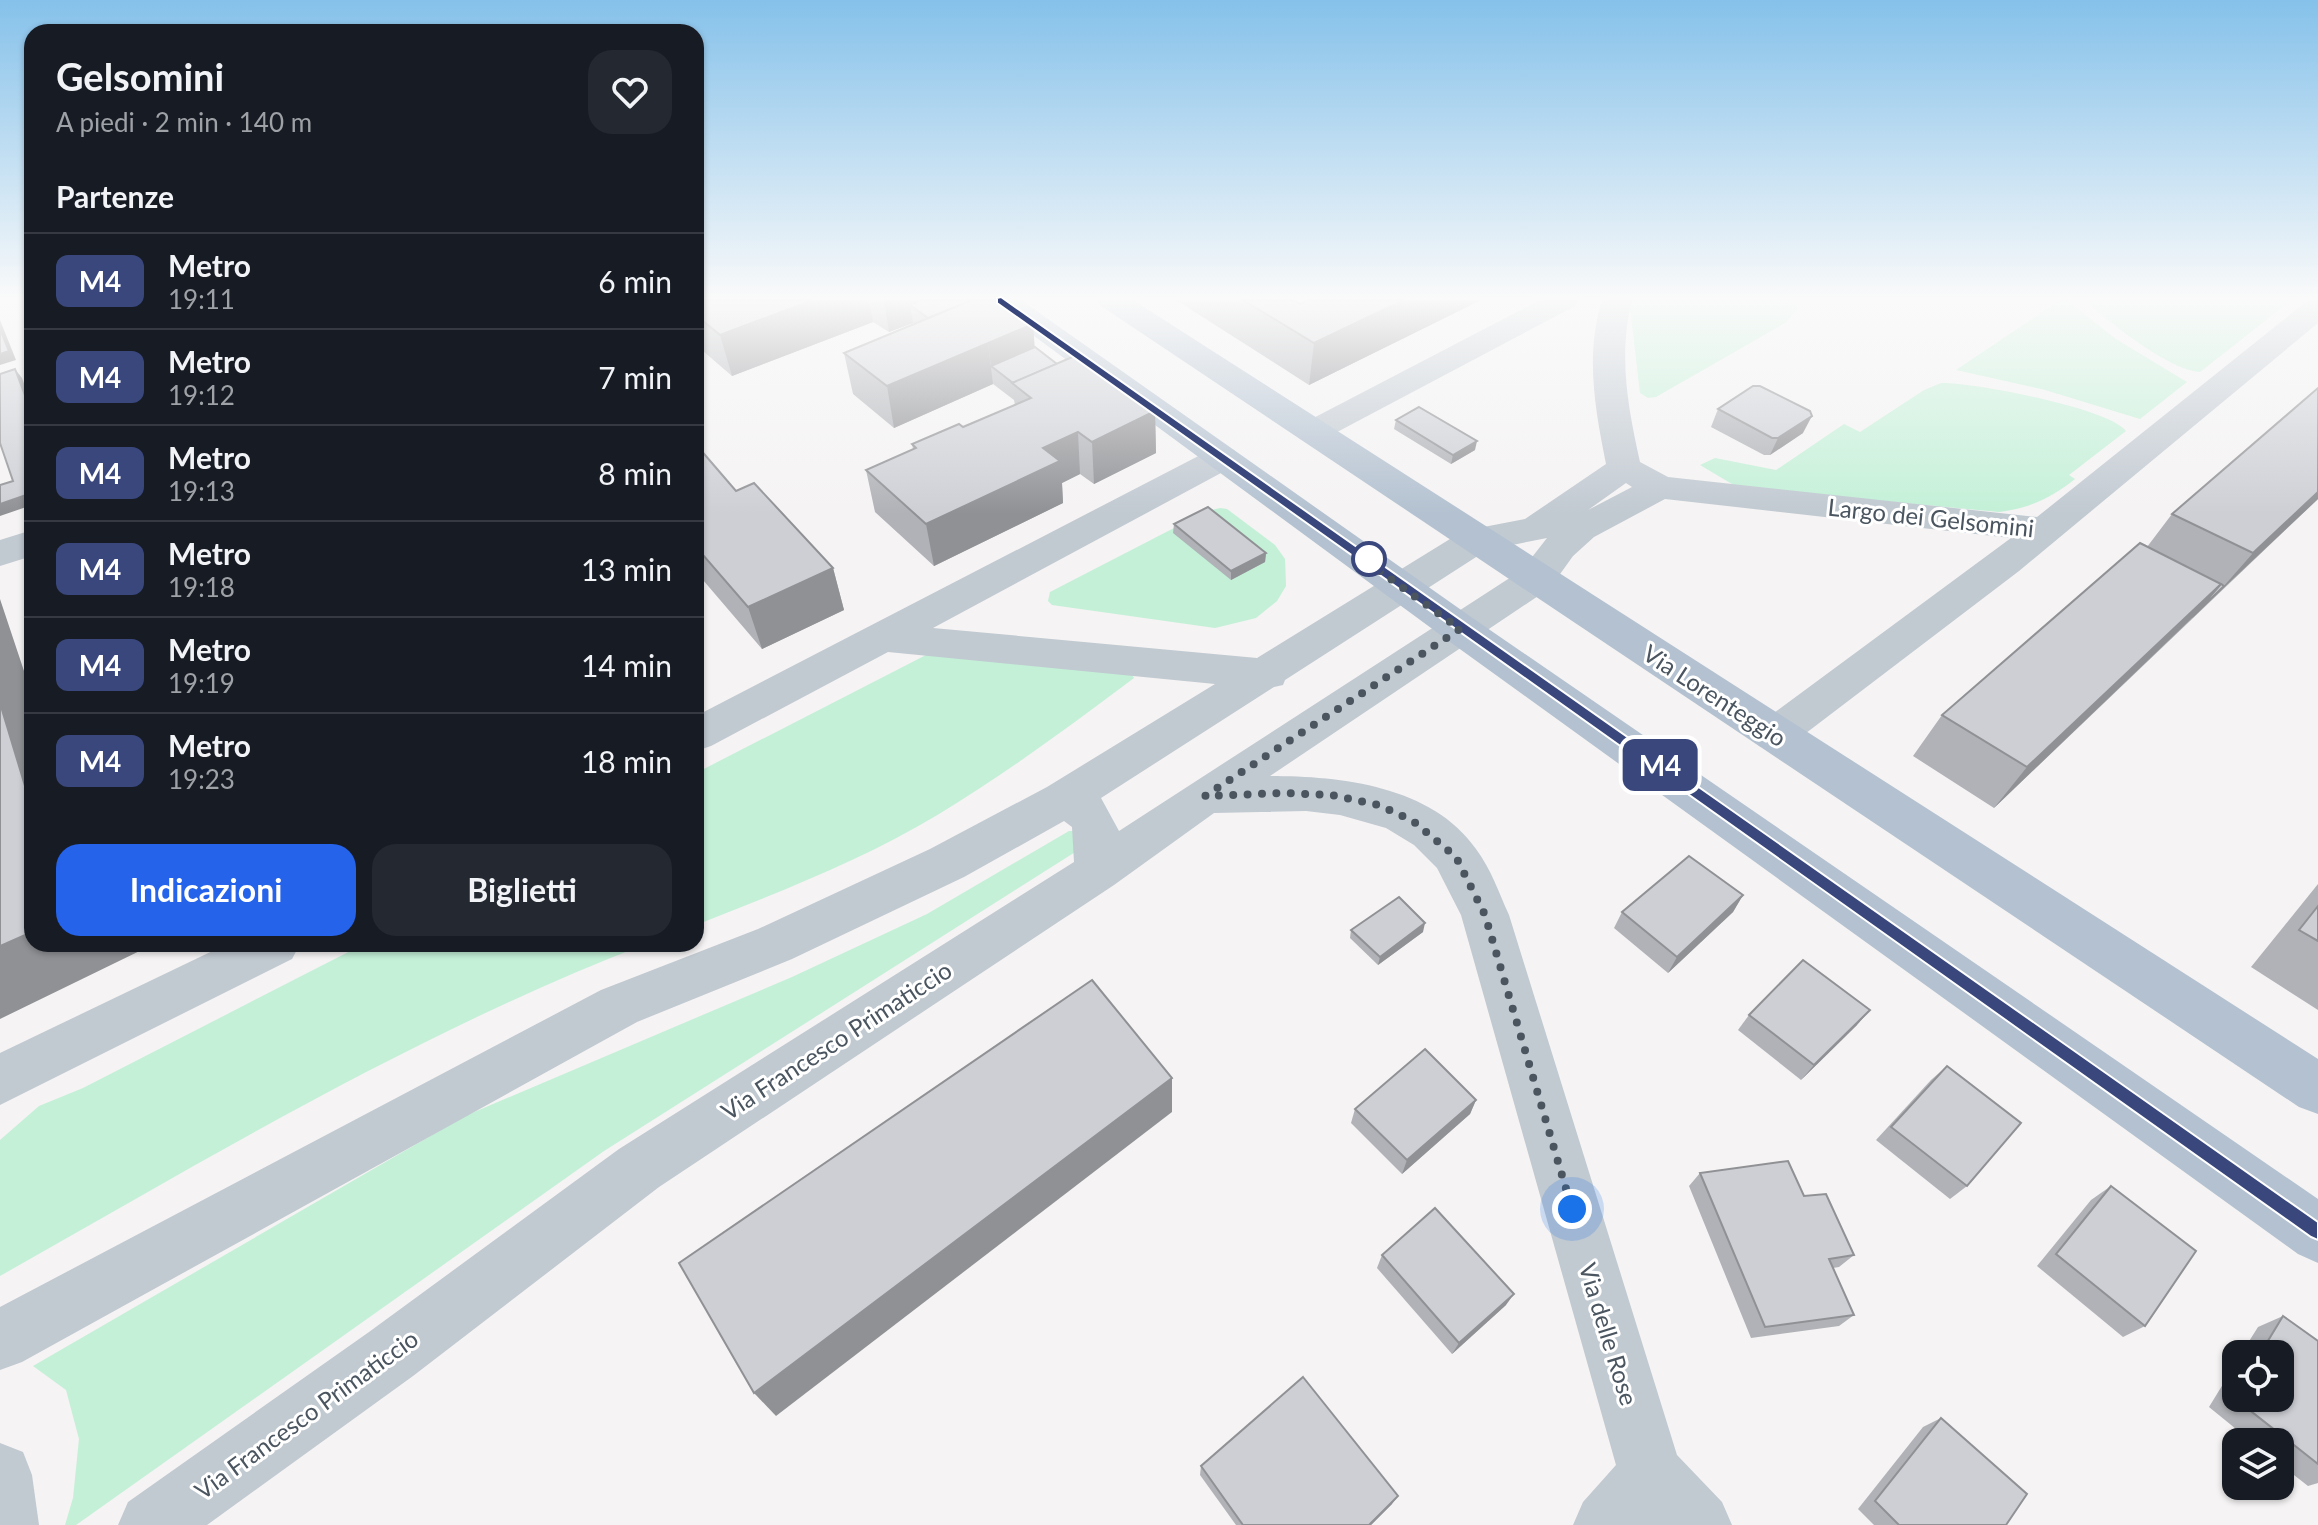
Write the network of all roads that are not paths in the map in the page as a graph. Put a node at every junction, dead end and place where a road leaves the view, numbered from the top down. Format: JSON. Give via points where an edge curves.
{"nodes":[{"id":1,"x":1100,"y":371,"type":"edge"},
{"id":2,"x":1220,"y":371,"type":"edge"},
{"id":3,"x":1428,"y":371,"type":"edge"},
{"id":4,"x":1611,"y":371,"type":"edge"},
{"id":5,"x":2240,"y":371,"type":"edge"},
{"id":6,"x":1312,"y":432,"type":"junction"},
{"id":7,"x":1222,"y":458,"type":"junction"},
{"id":8,"x":1624,"y":468,"type":"junction"},
{"id":9,"x":1660,"y":487,"type":"junction"},
{"id":10,"x":2044,"y":530,"type":"junction"},
{"id":11,"x":1476,"y":540,"type":"junction"},
{"id":12,"x":24,"y":545,"type":"edge"},
{"id":13,"x":0,"y":554,"type":"edge"},
{"id":14,"x":1536,"y":579,"type":"junction"},
{"id":15,"x":1401,"y":587,"type":"junction"},
{"id":16,"x":1460,"y":629,"type":"junction"},
{"id":17,"x":882,"y":637,"type":"junction"},
{"id":18,"x":1268,"y":674,"type":"junction"},
{"id":19,"x":704,"y":731,"type":"edge"},
{"id":20,"x":1774,"y":735,"type":"junction"},
{"id":21,"x":1205,"y":796,"type":"junction"},
{"id":22,"x":1063,"y":800,"type":"junction"},
{"id":23,"x":1097,"y":871,"type":"junction"},
{"id":24,"x":259,"y":952,"type":"edge"},
{"id":25,"x":0,"y":1080,"type":"edge"},
{"id":26,"x":2318,"y":1089,"type":"edge"},
{"id":27,"x":2318,"y":1234,"type":"edge"},
{"id":28,"x":0,"y":1340,"type":"edge"},
{"id":29,"x":1651,"y":1474,"type":"junction"},
{"id":30,"x":0,"y":1475,"type":"edge"},
{"id":31,"x":6,"y":1525,"type":"edge"},
{"id":32,"x":151,"y":1525,"type":"edge"},
{"id":33,"x":1606,"y":1525,"type":"edge"},
{"id":34,"x":1699,"y":1525,"type":"edge"}],
"edges":[{"from":1,"to":7,"type":"main road"},
{"from":2,"to":6,"type":"main road","name":"Via Lorenteggio"},
{"from":3,"to":6,"type":"street"},
{"from":4,"to":8,"type":"street","via":[[1612,411]]},
{"from":5,"to":10,"type":"street","name":"Largo dei Gelsomini"},
{"from":6,"to":11,"type":"main road","name":"Via Lorenteggio"},
{"from":7,"to":15,"type":"main road"},
{"from":7,"to":17,"type":"street"},
{"from":8,"to":9,"type":"street","name":"Largo dei Gelsomini"},
{"from":8,"to":11,"type":"street","via":[[1536,529]]},
{"from":9,"to":10,"type":"street","name":"Largo dei Gelsomini"},
{"from":9,"to":14,"type":"street","via":[[1581,529]]},
{"from":10,"to":20,"type":"street"},
{"from":11,"to":14,"type":"main road","name":"Via Lorenteggio"},
{"from":11,"to":15,"type":"street"},
{"from":12,"to":13,"type":"street"},
{"from":14,"to":16,"type":"street","name":"Via Francesco Primaticcio"},
{"from":14,"to":20,"type":"main road","name":"Via Lorenteggio"},
{"from":15,"to":16,"type":"main road"},
{"from":15,"to":18,"type":"street"},
{"from":16,"to":21,"type":"street","name":"Via Francesco Primaticcio"},
{"from":16,"to":27,"type":"main road"},
{"from":17,"to":18,"type":"street"},
{"from":17,"to":19,"type":"street"},
{"from":18,"to":22,"type":"street"},
{"from":20,"to":26,"type":"main road","name":"Via Lorenteggio"},
{"from":21,"to":23,"type":"street","name":"Via Francesco Primaticcio"},
{"from":21,"to":29,"type":"street","name":"Via delle Rose","via":[[1331,795],[1379,805],[1413,821],[1456,857],[1485,915]]},
{"from":22,"to":23,"type":"street","via":[[1082,805],[1093,817]]},
{"from":22,"to":28,"type":"street","via":[[947,863],[775,944],[619,1006]]},
{"from":23,"to":32,"type":"street","name":"Via Francesco Primaticcio","via":[[639,1168]]},
{"from":24,"to":25,"type":"street"},
{"from":29,"to":33,"type":"street"},
{"from":29,"to":34,"type":"street","name":"Via delle Rose"},
{"from":30,"to":31,"type":"street"}]}
